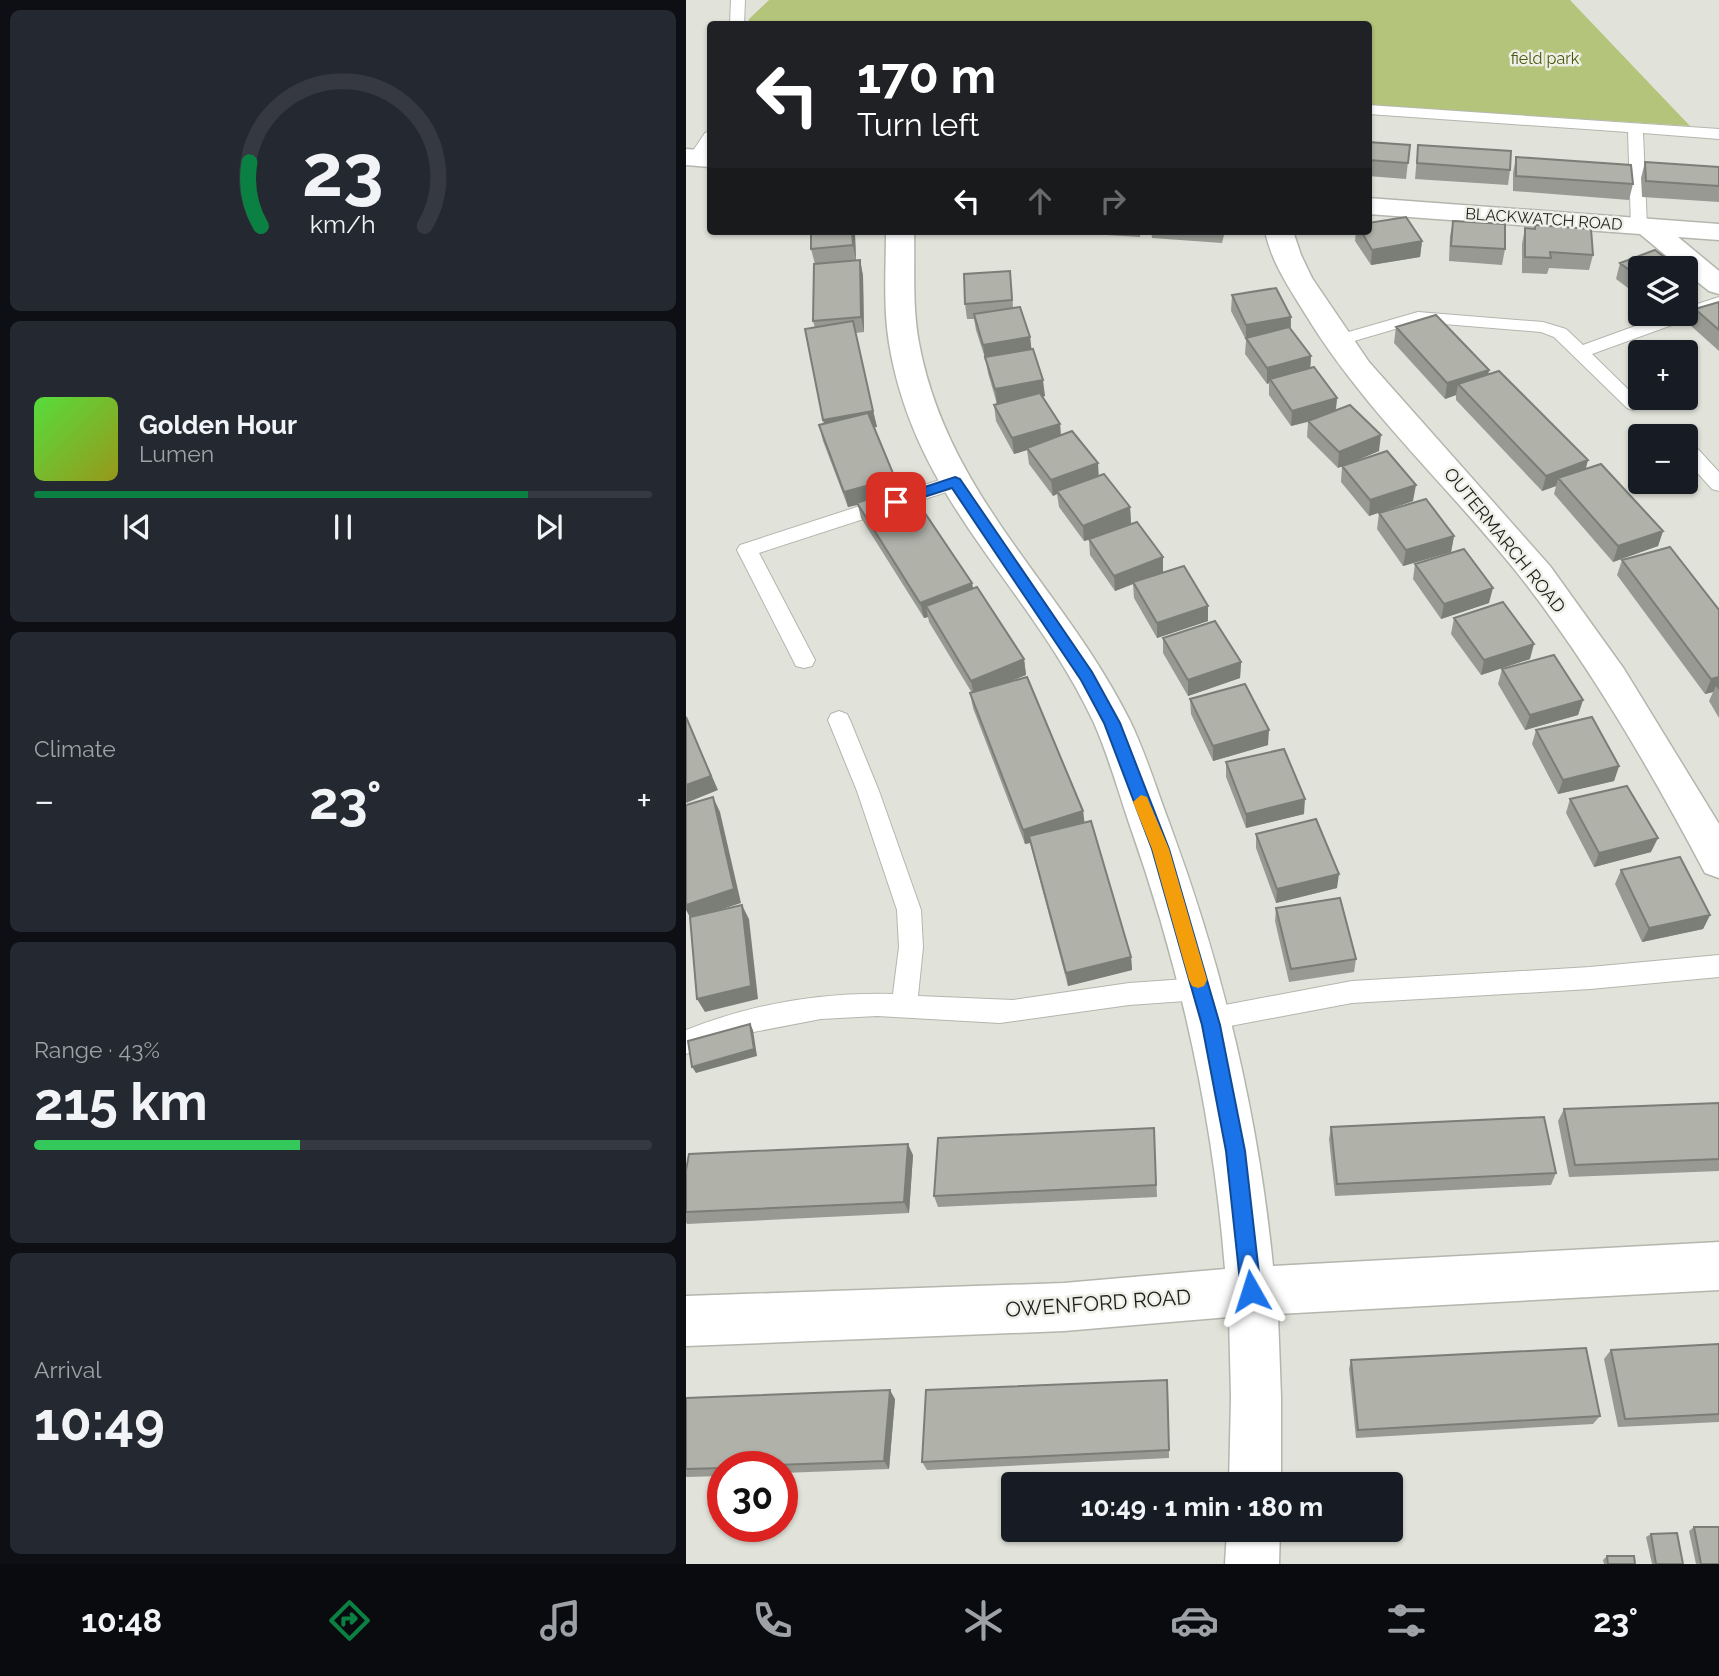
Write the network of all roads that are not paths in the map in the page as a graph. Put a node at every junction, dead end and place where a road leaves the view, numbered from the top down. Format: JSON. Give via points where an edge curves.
{"nodes":[{"id":1,"x":738,"y":0,"type":"edge"},
{"id":2,"x":737,"y":21,"type":"edge"},
{"id":3,"x":1372,"y":109,"type":"edge"},
{"id":4,"x":1635,"y":128,"type":"junction"},
{"id":5,"x":1719,"y":134,"type":"edge"},
{"id":6,"x":707,"y":142,"type":"edge"},
{"id":7,"x":698,"y":158,"type":"edge"},
{"id":8,"x":1372,"y":206,"type":"edge"},
{"id":9,"x":1643,"y":226,"type":"junction"},
{"id":10,"x":1719,"y":232,"type":"edge"},
{"id":11,"x":900,"y":235,"type":"edge"},
{"id":12,"x":1280,"y":235,"type":"edge"},
{"id":13,"x":1719,"y":285,"type":"edge"},
{"id":14,"x":1719,"y":302,"type":"edge"},
{"id":15,"x":1337,"y":341,"type":"junction"},
{"id":16,"x":1580,"y":352,"type":"junction"},
{"id":17,"x":1628,"y":399,"type":"edge"},
{"id":18,"x":1698,"y":461,"type":"edge"},
{"id":19,"x":955,"y":482,"type":"junction"},
{"id":20,"x":1719,"y":484,"type":"edge"},
{"id":21,"x":804,"y":660,"type":"dead end"},
{"id":22,"x":839,"y":720,"type":"dead end"},
{"id":23,"x":1719,"y":861,"type":"edge"},
{"id":24,"x":1719,"y":966,"type":"edge"},
{"id":25,"x":1205,"y":1004,"type":"junction"},
{"id":26,"x":904,"y":1006,"type":"junction"},
{"id":27,"x":686,"y":1042,"type":"edge"},
{"id":28,"x":1719,"y":1266,"type":"edge"},
{"id":29,"x":1251,"y":1291,"type":"junction"},
{"id":30,"x":686,"y":1321,"type":"edge"},
{"id":31,"x":1255,"y":1472,"type":"edge"},
{"id":32,"x":1253,"y":1542,"type":"edge"},
{"id":33,"x":1252,"y":1564,"type":"edge"}],
"edges":[{"from":1,"to":2,"type":"lane"},
{"from":3,"to":4,"type":"lane"},
{"from":4,"to":5,"type":"lane"},
{"from":4,"to":9,"type":"lane"},
{"from":6,"to":7,"type":"lane"},
{"from":8,"to":9,"type":"street","name":"BLACKWATCH ROAD"},
{"from":9,"to":10,"type":"street","name":"BLACKWATCH ROAD"},
{"from":9,"to":13,"type":"street"},
{"from":11,"to":19,"type":"street","via":[[904,344],[925,418]]},
{"from":12,"to":15,"type":"street","name":"OUTERMARCH ROAD","via":[[1295,273]]},
{"from":14,"to":16,"type":"lane"},
{"from":15,"to":16,"type":"lane","via":[[1418,317],[1543,327],[1560,333]]},
{"from":15,"to":23,"type":"street","name":"OUTERMARCH ROAD","via":[[1378,395],[1476,500],[1590,646]]},
{"from":16,"to":17,"type":"lane"},
{"from":18,"to":20,"type":"lane"},
{"from":19,"to":21,"type":"lane","via":[[747,550]]},
{"from":19,"to":25,"type":"street","via":[[1086,676],[1112,723],[1160,849]]},
{"from":22,"to":26,"type":"lane","via":[[909,910],[911,947]]},
{"from":24,"to":25,"type":"lane"},
{"from":25,"to":26,"type":"lane","via":[[1107,996],[1003,1012]]},
{"from":25,"to":29,"type":"street","via":[[1235,1151]]},
{"from":26,"to":27,"type":"lane","via":[[808,1009]]},
{"from":28,"to":29,"type":"street","name":"OWENFORD ROAD"},
{"from":29,"to":30,"type":"street","name":"OWENFORD ROAD","via":[[1064,1307]]},
{"from":29,"to":31,"type":"street"},
{"from":32,"to":33,"type":"street"}]}
